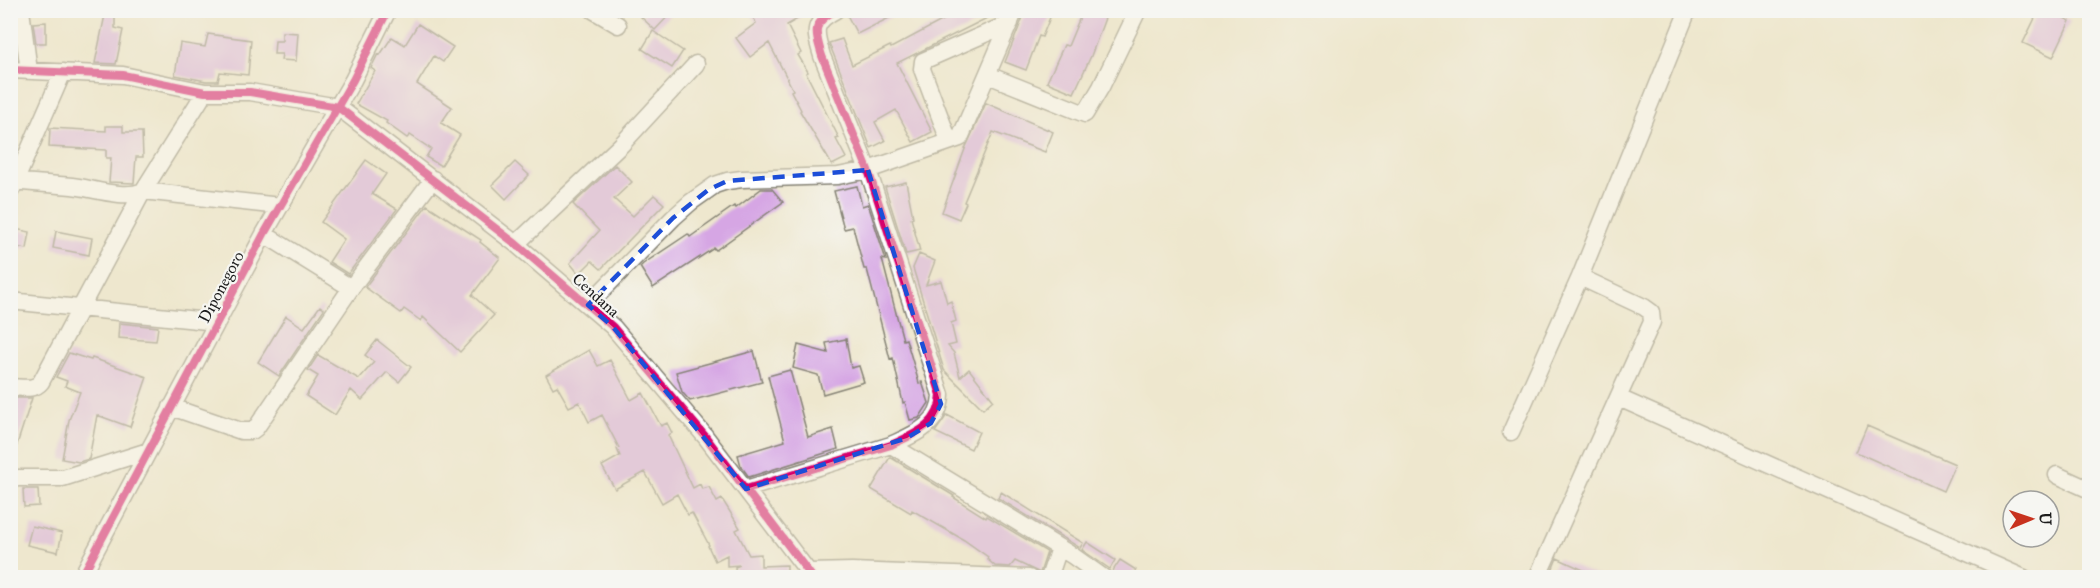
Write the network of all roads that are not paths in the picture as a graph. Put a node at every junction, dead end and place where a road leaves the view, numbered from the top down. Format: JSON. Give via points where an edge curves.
{"nodes":[{"id":1,"x":21,"y":10,"type":"edge"},
{"id":2,"x":388,"y":10,"type":"edge"},
{"id":3,"x":593,"y":10,"type":"edge"},
{"id":4,"x":836,"y":10,"type":"edge"},
{"id":5,"x":1138,"y":10,"type":"edge"},
{"id":6,"x":1688,"y":10,"type":"edge"},
{"id":7,"x":1012,"y":17,"type":"edge"},
{"id":8,"x":618,"y":24,"type":"dead end"},
{"id":9,"x":696,"y":64,"type":"dead end"},
{"id":10,"x":10,"y":70,"type":"edge"},
{"id":11,"x":28,"y":71,"type":"junction"},
{"id":12,"x":63,"y":72,"type":"junction"},
{"id":13,"x":988,"y":75,"type":"junction"},
{"id":14,"x":205,"y":92,"type":"junction"},
{"id":15,"x":338,"y":107,"type":"junction"},
{"id":16,"x":949,"y":141,"type":"junction"},
{"id":17,"x":868,"y":170,"type":"junction"},
{"id":18,"x":433,"y":179,"type":"junction"},
{"id":19,"x":12,"y":184,"type":"edge"},
{"id":20,"x":143,"y":191,"type":"junction"},
{"id":21,"x":280,"y":206,"type":"junction"},
{"id":22,"x":264,"y":234,"type":"junction"},
{"id":23,"x":516,"y":244,"type":"junction"},
{"id":24,"x":1580,"y":277,"type":"junction"},
{"id":25,"x":351,"y":288,"type":"junction"},
{"id":26,"x":10,"y":301,"type":"edge"},
{"id":27,"x":588,"y":305,"type":"junction"},
{"id":28,"x":81,"y":308,"type":"junction"},
{"id":29,"x":217,"y":322,"type":"junction"},
{"id":30,"x":10,"y":387,"type":"edge"},
{"id":31,"x":1619,"y":398,"type":"junction"},
{"id":32,"x":171,"y":407,"type":"junction"},
{"id":33,"x":1511,"y":432,"type":"dead end"},
{"id":34,"x":891,"y":445,"type":"junction"},
{"id":35,"x":148,"y":451,"type":"junction"},
{"id":36,"x":2057,"y":475,"type":"dead end"},
{"id":37,"x":10,"y":478,"type":"edge"},
{"id":38,"x":746,"y":489,"type":"junction"},
{"id":39,"x":2090,"y":490,"type":"edge"},
{"id":40,"x":1059,"y":548,"type":"junction"},
{"id":41,"x":811,"y":575,"type":"edge"},
{"id":42,"x":81,"y":578,"type":"edge"},
{"id":43,"x":1029,"y":578,"type":"edge"},
{"id":44,"x":1049,"y":578,"type":"edge"},
{"id":45,"x":1104,"y":578,"type":"edge"},
{"id":46,"x":1537,"y":578,"type":"edge"},
{"id":47,"x":2024,"y":578,"type":"edge"}],
"edges":[{"from":1,"to":11,"type":"street"},
{"from":2,"to":15,"type":"street","name":"Diponegoro"},
{"from":3,"to":8,"type":"street"},
{"from":4,"to":17,"type":"street","via":[[819,21],[817,39]]},
{"from":5,"to":13,"type":"street","via":[[1085,114]]},
{"from":6,"to":24,"type":"street"},
{"from":7,"to":13,"type":"street"},
{"from":7,"to":16,"type":"street","via":[[923,62],[922,69]]},
{"from":9,"to":23,"type":"street","via":[[621,145]]},
{"from":10,"to":11,"type":"street"},
{"from":11,"to":12,"type":"street"},
{"from":12,"to":14,"type":"street","via":[[123,75]]},
{"from":12,"to":19,"type":"street"},
{"from":13,"to":16,"type":"street","via":[[961,136]]},
{"from":14,"to":15,"type":"street","via":[[250,92]]},
{"from":14,"to":20,"type":"street"},
{"from":15,"to":18,"type":"street","name":"Cendana"},
{"from":15,"to":21,"type":"street","name":"Diponegoro"},
{"from":16,"to":17,"type":"street"},
{"from":17,"to":27,"type":"street","via":[[838,176],[742,179],[715,185],[673,218]]},
{"from":17,"to":34,"type":"street","via":[[941,395],[931,423]]},
{"from":18,"to":23,"type":"street","name":"Cendana"},
{"from":18,"to":25,"type":"street"},
{"from":19,"to":20,"type":"street","via":[[126,194]]},
{"from":20,"to":21,"type":"street"},
{"from":20,"to":28,"type":"street"},
{"from":21,"to":22,"type":"street","name":"Diponegoro"},
{"from":22,"to":25,"type":"street"},
{"from":22,"to":29,"type":"street","name":"Diponegoro"},
{"from":23,"to":27,"type":"street","name":"Cendana"},
{"from":24,"to":31,"type":"street","via":[[1644,307],[1653,318]]},
{"from":24,"to":33,"type":"street"},
{"from":25,"to":32,"type":"street","via":[[252,431],[241,431]]},
{"from":26,"to":28,"type":"street"},
{"from":27,"to":38,"type":"street","name":"Cendana","via":[[613,327]]},
{"from":28,"to":29,"type":"street"},
{"from":28,"to":30,"type":"street","via":[[38,386]]},
{"from":29,"to":32,"type":"street","name":"Diponegoro"},
{"from":31,"to":46,"type":"street"},
{"from":31,"to":47,"type":"street"},
{"from":32,"to":35,"type":"street","name":"Diponegoro"},
{"from":34,"to":38,"type":"street"},
{"from":34,"to":40,"type":"street"},
{"from":35,"to":37,"type":"street","via":[[63,478]]},
{"from":35,"to":42,"type":"street","name":"Diponegoro"},
{"from":36,"to":39,"type":"street"},
{"from":38,"to":41,"type":"street","name":"Cendana"},
{"from":40,"to":44,"type":"street"},
{"from":40,"to":45,"type":"street"},
{"from":41,"to":43,"type":"street","via":[[852,571]]}]}
